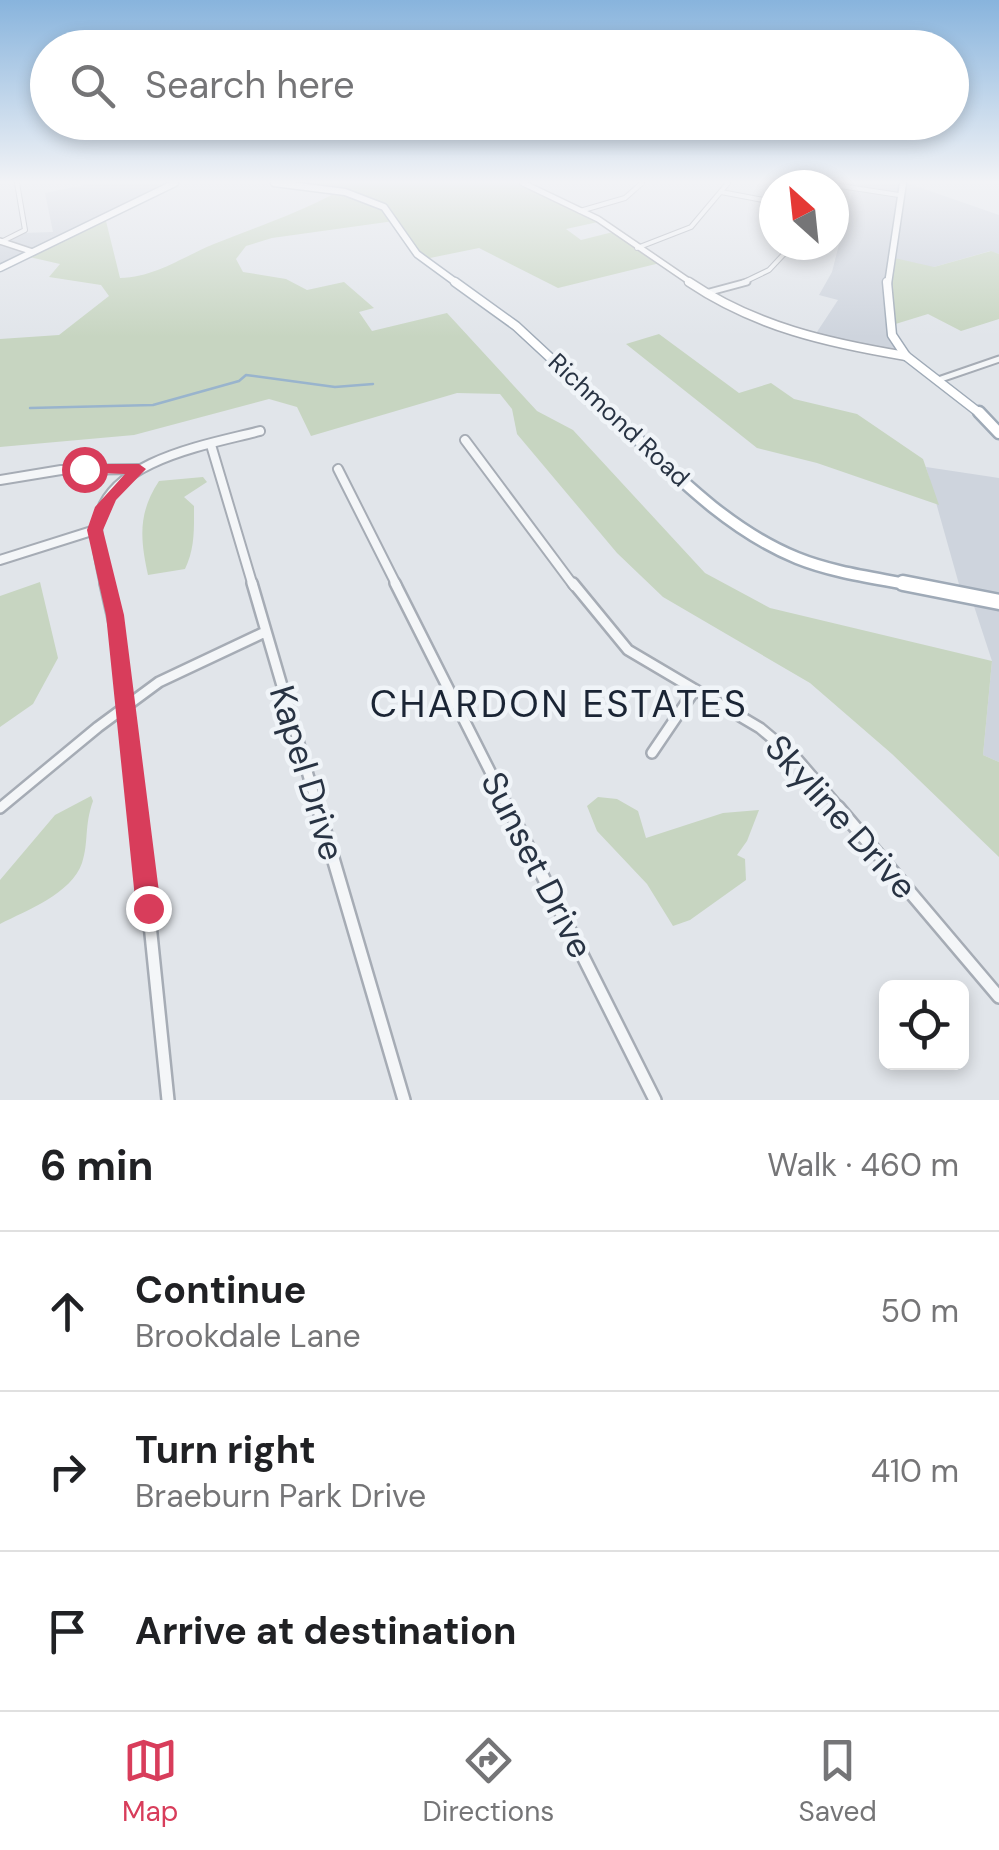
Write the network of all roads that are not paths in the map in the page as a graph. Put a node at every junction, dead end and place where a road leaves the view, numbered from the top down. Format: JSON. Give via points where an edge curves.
{"nodes":[{"id":1,"x":67,"y":234,"type":"edge"},
{"id":2,"x":403,"y":234,"type":"edge"},
{"id":3,"x":616,"y":234,"type":"edge"},
{"id":4,"x":680,"y":234,"type":"edge"},
{"id":5,"x":893,"y":234,"type":"edge"},
{"id":6,"x":1,"y":242,"type":"edge"},
{"id":7,"x":637,"y":248,"type":"junction"},
{"id":8,"x":33,"y":252,"type":"junction"},
{"id":9,"x":779,"y":260,"type":"edge"},
{"id":10,"x":0,"y":268,"type":"edge"},
{"id":11,"x":706,"y":292,"type":"junction"},
{"id":12,"x":906,"y":356,"type":"junction"},
{"id":13,"x":999,"y":359,"type":"edge"},
{"id":14,"x":938,"y":380,"type":"junction"},
{"id":15,"x":974,"y":407,"type":"junction"},
{"id":16,"x":999,"y":425,"type":"edge"},
{"id":17,"x":260,"y":431,"type":"dead end"},
{"id":18,"x":999,"y":433,"type":"edge"},
{"id":19,"x":465,"y":440,"type":"dead end"},
{"id":20,"x":211,"y":445,"type":"junction"},
{"id":21,"x":139,"y":469,"type":"junction"},
{"id":22,"x":338,"y":469,"type":"dead end"},
{"id":23,"x":0,"y":480,"type":"edge"},
{"id":24,"x":95,"y":530,"type":"junction"},
{"id":25,"x":0,"y":560,"type":"edge"},
{"id":26,"x":999,"y":602,"type":"edge"},
{"id":27,"x":265,"y":632,"type":"junction"},
{"id":28,"x":694,"y":691,"type":"junction"},
{"id":29,"x":127,"y":704,"type":"junction"},
{"id":30,"x":652,"y":753,"type":"dead end"},
{"id":31,"x":0,"y":808,"type":"edge"},
{"id":32,"x":999,"y":996,"type":"edge"},
{"id":33,"x":168,"y":1100,"type":"edge"},
{"id":34,"x":404,"y":1100,"type":"edge"},
{"id":35,"x":655,"y":1100,"type":"edge"}],
"edges":[{"from":1,"to":8,"type":"main road"},
{"from":2,"to":26,"type":"main road","name":"Richmond Road","via":[[417,254],[516,326],[724,518],[797,558]]},
{"from":3,"to":7,"type":"street"},
{"from":4,"to":7,"type":"street"},
{"from":5,"to":12,"type":"main road","via":[[887,315]]},
{"from":6,"to":8,"type":"street"},
{"from":7,"to":11,"type":"street"},
{"from":8,"to":10,"type":"main road"},
{"from":9,"to":11,"type":"street","via":[[761,276]]},
{"from":11,"to":12,"type":"street","via":[[808,337]]},
{"from":12,"to":14,"type":"main road"},
{"from":13,"to":14,"type":"street"},
{"from":14,"to":15,"type":"main road"},
{"from":15,"to":16,"type":"street"},
{"from":15,"to":18,"type":"main road"},
{"from":17,"to":20,"type":"street"},
{"from":19,"to":28,"type":"street","name":"Skyline Drive","via":[[606,628]]},
{"from":20,"to":21,"type":"street"},
{"from":20,"to":27,"type":"street","name":"Kapel Drive"},
{"from":21,"to":23,"type":"street","via":[[60,470]]},
{"from":21,"to":24,"type":"street","via":[[110,496]]},
{"from":22,"to":35,"type":"street","name":"Sunset Drive"},
{"from":24,"to":25,"type":"street"},
{"from":24,"to":29,"type":"street"},
{"from":27,"to":29,"type":"street","via":[[194,662]]},
{"from":27,"to":34,"type":"street","name":"Kapel Drive"},
{"from":28,"to":30,"type":"street"},
{"from":28,"to":32,"type":"street","name":"Skyline Drive","via":[[760,728],[797,760]]},
{"from":29,"to":31,"type":"street"},
{"from":29,"to":33,"type":"street"}]}
